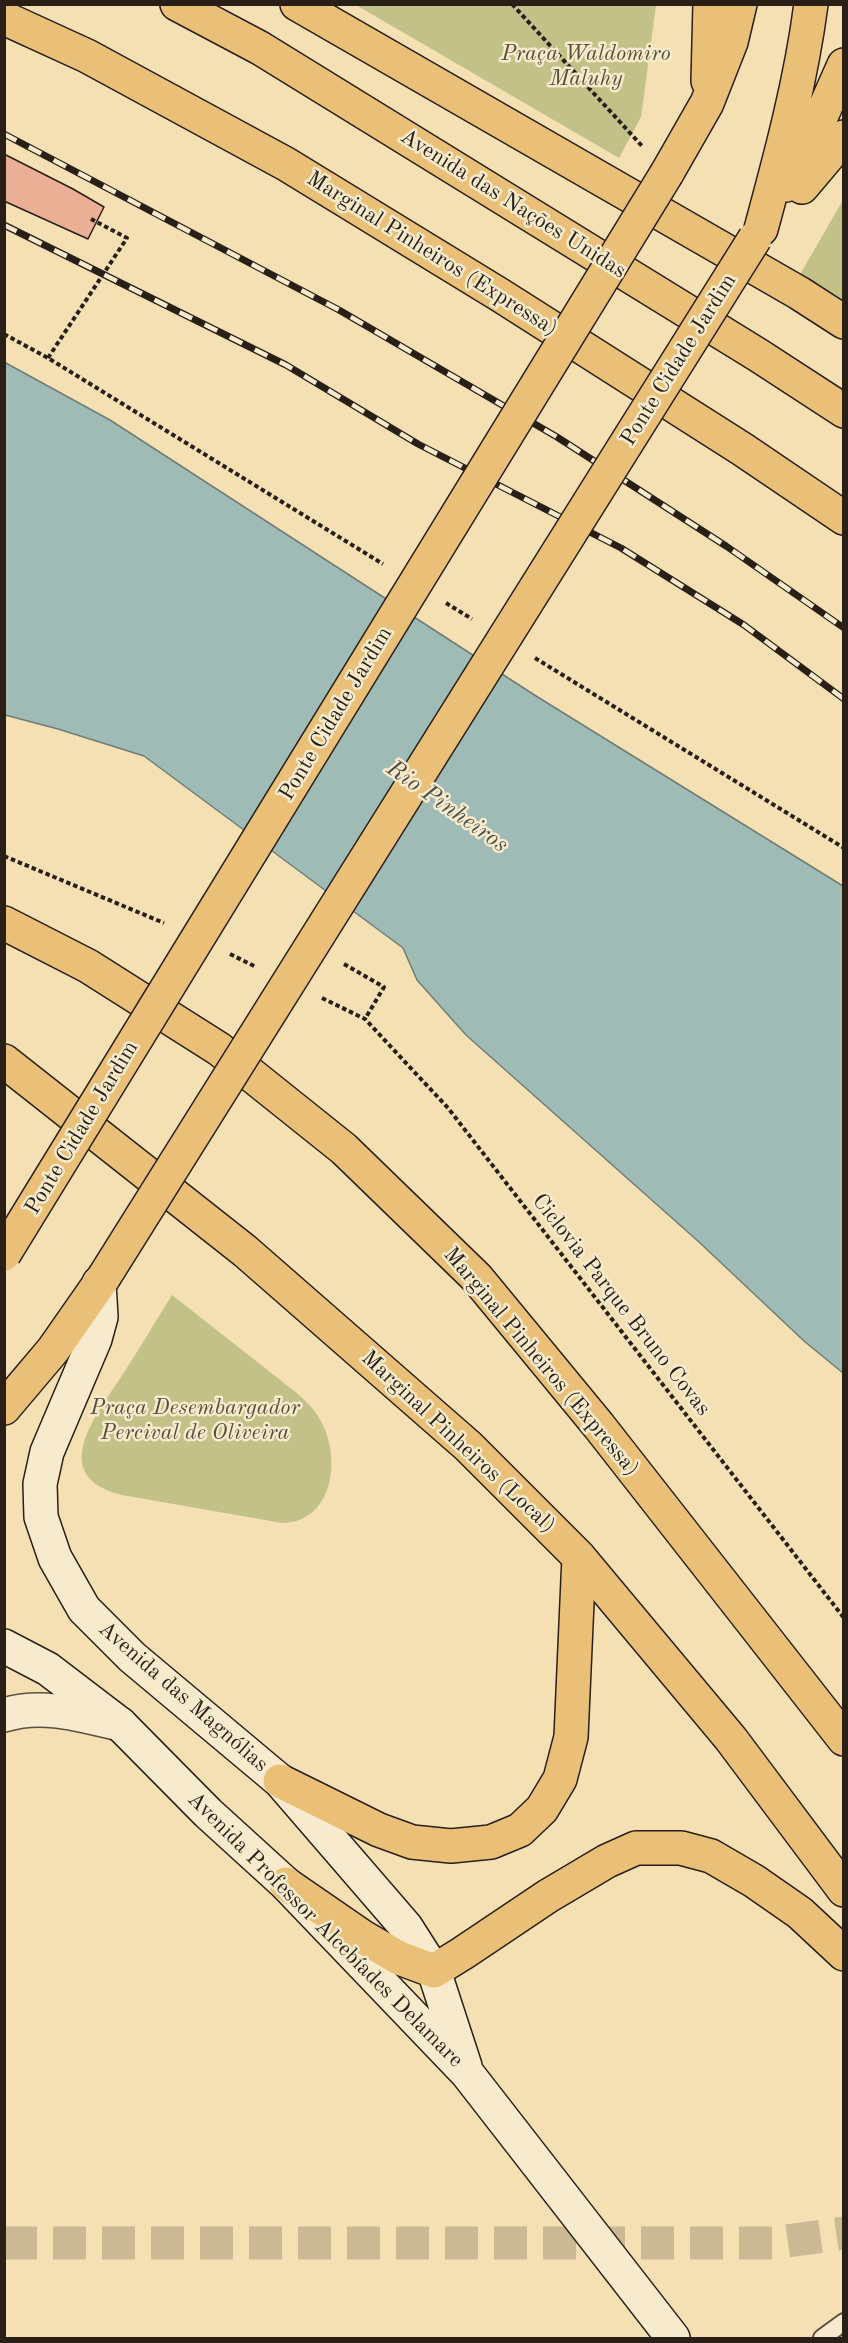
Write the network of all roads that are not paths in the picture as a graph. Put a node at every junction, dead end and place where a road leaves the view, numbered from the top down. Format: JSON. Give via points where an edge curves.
{"nodes":[{"id":1,"x":177,"y":4,"type":"edge"},
{"id":2,"x":297,"y":4,"type":"edge"},
{"id":3,"x":710,"y":4,"type":"edge"},
{"id":4,"x":740,"y":4,"type":"edge"},
{"id":5,"x":811,"y":4,"type":"edge"},
{"id":6,"x":4,"y":18,"type":"edge"},
{"id":7,"x":843,"y":65,"type":"edge"},
{"id":8,"x":707,"y":103,"type":"junction"},
{"id":9,"x":843,"y":137,"type":"edge"},
{"id":10,"x":758,"y":233,"type":"junction"},
{"id":11,"x":843,"y":322,"type":"edge"},
{"id":12,"x":843,"y":411,"type":"edge"},
{"id":13,"x":836,"y":510,"type":"edge"},
{"id":14,"x":4,"y":923,"type":"edge"},
{"id":15,"x":4,"y":1061,"type":"edge"},
{"id":16,"x":4,"y":1254,"type":"edge"},
{"id":17,"x":101,"y":1280,"type":"junction"},
{"id":18,"x":4,"y":1408,"type":"edge"},
{"id":19,"x":579,"y":1557,"type":"junction"},
{"id":20,"x":4,"y":1646,"type":"edge"},
{"id":21,"x":4,"y":1715,"type":"edge"},
{"id":22,"x":120,"y":1724,"type":"junction"},
{"id":23,"x":843,"y":1739,"type":"edge"},
{"id":24,"x":280,"y":1781,"type":"junction"},
{"id":25,"x":286,"y":1884,"type":"junction"},
{"id":26,"x":843,"y":1890,"type":"edge"},
{"id":27,"x":843,"y":1954,"type":"edge"},
{"id":28,"x":434,"y":1971,"type":"junction"},
{"id":29,"x":468,"y":2073,"type":"junction"},
{"id":30,"x":843,"y":2322,"type":"edge"},
{"id":31,"x":673,"y":2338,"type":"edge"},
{"id":32,"x":822,"y":2338,"type":"edge"}],
"edges":[{"from":1,"to":12,"type":"highway","name":"Avenida das Nações Unidas","via":[[270,54]]},
{"from":2,"to":11,"type":"highway"},
{"from":3,"to":8,"type":"highway"},
{"from":4,"to":8,"type":"highway","name":"Ponte Cidade Jardim","via":[[731,42]]},
{"from":5,"to":10,"type":"highway","via":[[788,129]]},
{"from":6,"to":13,"type":"highway","name":"Marginal Pinheiros (Expressa)","via":[[87,56],[286,164],[531,314]]},
{"from":7,"to":10,"type":"highway","via":[[808,146]]},
{"from":8,"to":16,"type":"highway","name":"Ponte Cidade Jardim","bridge":true},
{"from":9,"to":10,"type":"highway"},
{"from":10,"to":17,"type":"highway","name":"Ponte Cidade Jardim","bridge":true},
{"from":14,"to":23,"type":"highway","name":"Marginal Pinheiros (Expressa)","via":[[88,966],[219,1049],[344,1149],[477,1278],[599,1426]]},
{"from":15,"to":19,"type":"highway","name":"Marginal Pinheiros (Local)","via":[[245,1251],[468,1446]]},
{"from":17,"to":18,"type":"highway","name":"Ponte Cidade Jardim","via":[[53,1350]]},
{"from":17,"to":24,"type":"main road","name":"Avenida das Magnólias","via":[[101,1317],[95,1339],[47,1452],[40,1484],[41,1516],[55,1558],[84,1609],[132,1657]]},
{"from":19,"to":24,"type":"highway","via":[[571,1737],[560,1779],[542,1809],[520,1830],[491,1842],[451,1846],[412,1842]]},
{"from":19,"to":26,"type":"highway","name":"Marginal Pinheiros (Local)","via":[[731,1739]]},
{"from":20,"to":22,"type":"main road","name":"Avenida Professor Alcebíades Delamare","via":[[48,1669]]},
{"from":21,"to":22,"type":"main road","via":[[22,1709],[60,1710]]},
{"from":22,"to":25,"type":"main road","name":"Avenida Professor Alcebíades Delamare","via":[[208,1813]]},
{"from":24,"to":28,"type":"main road","name":"Avenida das Magnólias","via":[[406,1927]]},
{"from":25,"to":28,"type":"highway","via":[[363,1937],[399,1958]]},
{"from":25,"to":29,"type":"main road","name":"Avenida Professor Alcebíades Delamare"},
{"from":27,"to":28,"type":"highway","via":[[800,1913],[711,1856],[681,1848],[636,1848],[548,1896]]},
{"from":28,"to":29,"type":"main road","name":"Avenida das Magnólias"},
{"from":29,"to":31,"type":"main road","name":"Avenida Professor Alcebíades Delamare"},
{"from":30,"to":32,"type":"lane"}]}
